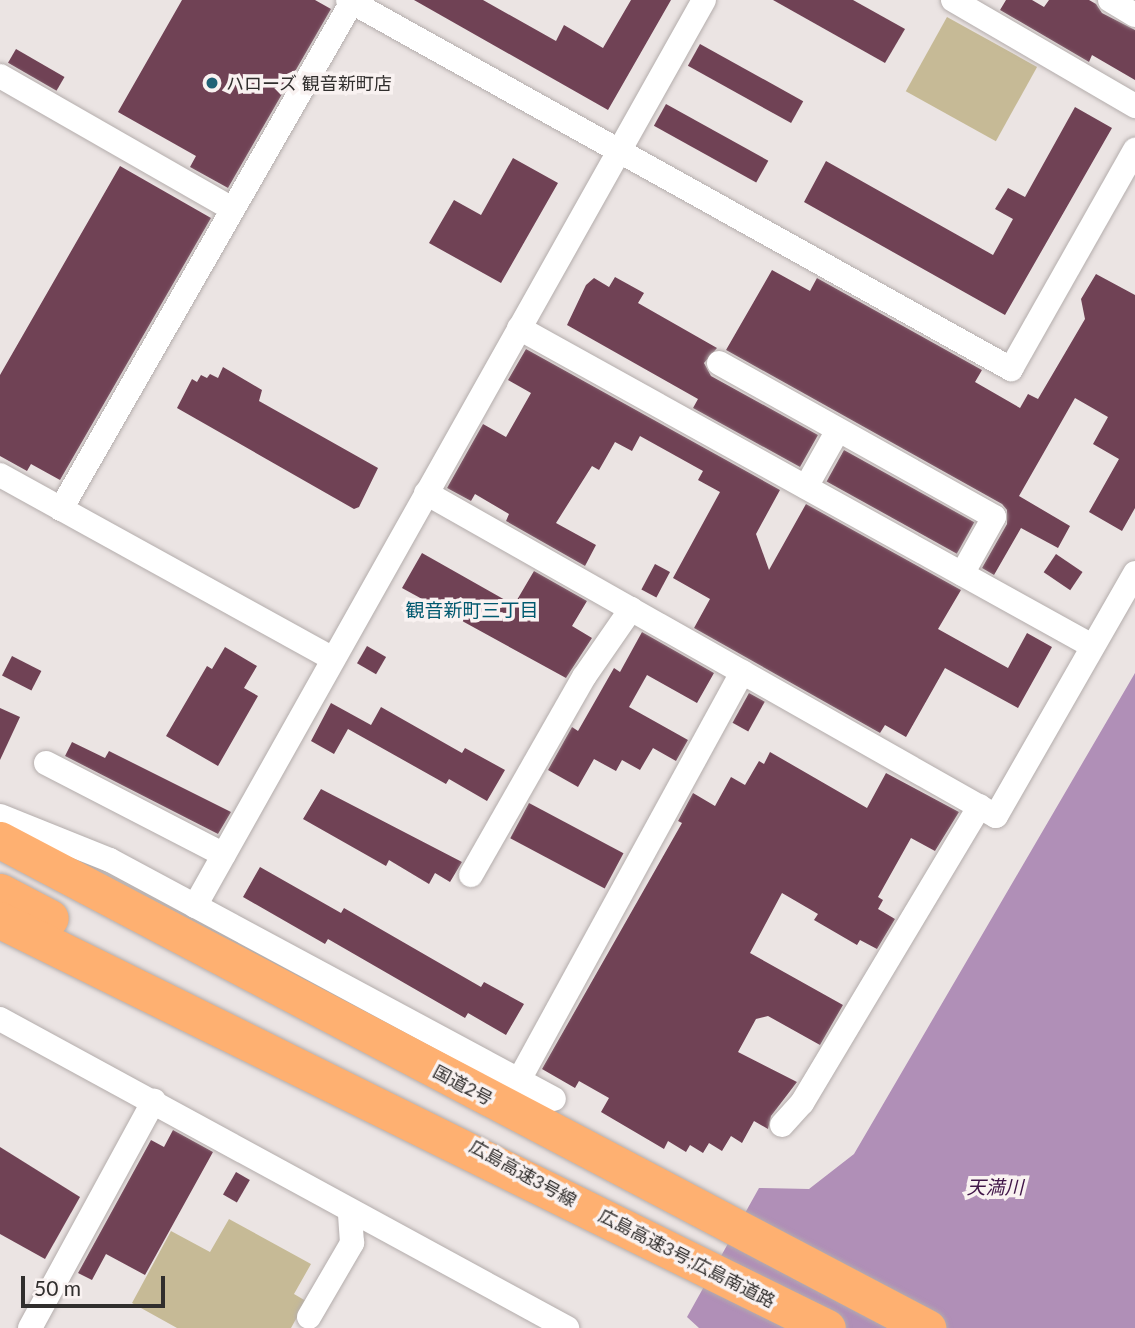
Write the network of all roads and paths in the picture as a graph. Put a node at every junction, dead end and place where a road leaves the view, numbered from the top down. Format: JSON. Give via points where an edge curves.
{"nodes":[{"id":1,"x":704,"y":0,"type":"edge"},
{"id":2,"x":953,"y":0,"type":"edge"},
{"id":3,"x":1110,"y":0,"type":"edge"},
{"id":4,"x":351,"y":1,"type":"edge"},
{"id":5,"x":1135,"y":15,"type":"edge"},
{"id":6,"x":0,"y":76,"type":"edge"},
{"id":7,"x":1135,"y":106,"type":"edge"},
{"id":8,"x":619,"y":149,"type":"junction"},
{"id":9,"x":1135,"y":150,"type":"edge"},
{"id":10,"x":232,"y":209,"type":"junction"},
{"id":11,"x":519,"y":328,"type":"junction"},
{"id":12,"x":719,"y":363,"type":"dead end"},
{"id":13,"x":838,"y":430,"type":"junction"},
{"id":14,"x":0,"y":475,"type":"edge"},
{"id":15,"x":806,"y":487,"type":"junction"},
{"id":16,"x":426,"y":493,"type":"junction"},
{"id":17,"x":61,"y":509,"type":"junction"},
{"id":18,"x":1135,"y":573,"type":"edge"},
{"id":19,"x":962,"y":574,"type":"junction"},
{"id":20,"x":631,"y":608,"type":"junction"},
{"id":21,"x":1092,"y":646,"type":"junction"},
{"id":22,"x":332,"y":658,"type":"junction"},
{"id":23,"x":742,"y":672,"type":"junction"},
{"id":24,"x":46,"y":763,"type":"dead end"},
{"id":25,"x":980,"y":806,"type":"junction"},
{"id":26,"x":0,"y":816,"type":"edge"},
{"id":27,"x":0,"y":840,"type":"edge"},
{"id":28,"x":224,"y":855,"type":"junction"},
{"id":29,"x":471,"y":875,"type":"dead end"},
{"id":30,"x":0,"y":892,"type":"edge"},
{"id":31,"x":195,"y":906,"type":"junction"},
{"id":32,"x":0,"y":920,"type":"edge"},
{"id":33,"x":0,"y":1018,"type":"edge"},
{"id":34,"x":519,"y":1080,"type":"junction"},
{"id":35,"x":554,"y":1099,"type":"dead end"},
{"id":36,"x":154,"y":1101,"type":"junction"},
{"id":37,"x":782,"y":1125,"type":"dead end"},
{"id":38,"x":584,"y":1206,"type":"junction"},
{"id":39,"x":350,"y":1212,"type":"junction"},
{"id":40,"x":309,"y":1317,"type":"dead end"},
{"id":41,"x":30,"y":1328,"type":"edge"},
{"id":42,"x":567,"y":1328,"type":"edge"},
{"id":43,"x":827,"y":1328,"type":"edge"},
{"id":44,"x":927,"y":1328,"type":"edge"}],
"edges":[{"from":1,"to":8,"type":"street"},
{"from":2,"to":7,"type":"street"},
{"from":3,"to":5,"type":"street"},
{"from":4,"to":8,"type":"street"},
{"from":4,"to":10,"type":"street"},
{"from":6,"to":10,"type":"street"},
{"from":8,"to":9,"type":"street","via":[[1011,369]]},
{"from":8,"to":11,"type":"street"},
{"from":10,"to":17,"type":"street"},
{"from":11,"to":15,"type":"street"},
{"from":11,"to":16,"type":"street"},
{"from":12,"to":13,"type":"street"},
{"from":13,"to":15,"type":"street"},
{"from":13,"to":19,"type":"street","via":[[994,517]]},
{"from":14,"to":17,"type":"street"},
{"from":15,"to":19,"type":"street"},
{"from":16,"to":20,"type":"street"},
{"from":16,"to":22,"type":"street"},
{"from":17,"to":22,"type":"street"},
{"from":18,"to":21,"type":"street"},
{"from":19,"to":21,"type":"street"},
{"from":20,"to":23,"type":"street"},
{"from":20,"to":29,"type":"street","via":[[584,677]]},
{"from":21,"to":25,"type":"street","via":[[996,816]]},
{"from":22,"to":28,"type":"street"},
{"from":23,"to":25,"type":"street"},
{"from":23,"to":34,"type":"street"},
{"from":24,"to":28,"type":"street"},
{"from":25,"to":37,"type":"street","via":[[802,1103]]},
{"from":26,"to":31,"type":"street","via":[[110,860]]},
{"from":27,"to":44,"type":"highway","name":"国道2号"},
{"from":28,"to":31,"type":"street"},
{"from":30,"to":38,"type":"highway","name":"広島高速3号線"},
{"from":31,"to":34,"type":"street"},
{"from":32,"to":38,"type":"highway","name":"広島高速3号線"},
{"from":33,"to":36,"type":"street"},
{"from":34,"to":35,"type":"street"},
{"from":36,"to":39,"type":"street"},
{"from":36,"to":41,"type":"street"},
{"from":38,"to":43,"type":"highway","name":"広島高速3号;広島南道路"},
{"from":39,"to":40,"type":"street","via":[[352,1243]]},
{"from":39,"to":42,"type":"street"}]}
